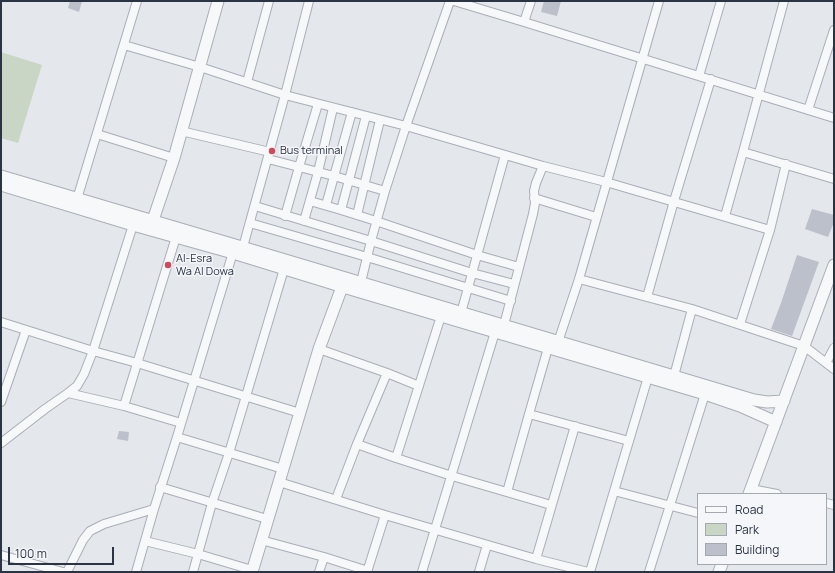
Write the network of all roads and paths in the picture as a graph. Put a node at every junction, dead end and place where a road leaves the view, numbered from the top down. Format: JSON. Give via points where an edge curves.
{"nodes":[{"id":1,"x":137,"y":1,"type":"edge"},
{"id":2,"x":218,"y":1,"type":"edge"},
{"id":3,"x":269,"y":1,"type":"edge"},
{"id":4,"x":309,"y":1,"type":"edge"},
{"id":5,"x":450,"y":1,"type":"edge"},
{"id":6,"x":454,"y":1,"type":"edge"},
{"id":7,"x":531,"y":1,"type":"edge"},
{"id":8,"x":659,"y":1,"type":"edge"},
{"id":9,"x":721,"y":1,"type":"edge"},
{"id":10,"x":784,"y":1,"type":"edge"},
{"id":11,"x":477,"y":4,"type":"edge"},
{"id":12,"x":524,"y":22,"type":"junction"},
{"id":13,"x":834,"y":30,"type":"edge"},
{"id":14,"x":124,"y":45,"type":"junction"},
{"id":15,"x":643,"y":59,"type":"junction"},
{"id":16,"x":200,"y":67,"type":"junction"},
{"id":17,"x":700,"y":76,"type":"junction"},
{"id":18,"x":711,"y":80,"type":"junction"},
{"id":19,"x":247,"y":82,"type":"junction"},
{"id":20,"x":759,"y":94,"type":"junction"},
{"id":21,"x":286,"y":95,"type":"junction"},
{"id":22,"x":318,"y":104,"type":"junction"},
{"id":23,"x":333,"y":108,"type":"junction"},
{"id":24,"x":808,"y":110,"type":"junction"},
{"id":25,"x":352,"y":112,"type":"junction"},
{"id":26,"x":366,"y":116,"type":"junction"},
{"id":27,"x":834,"y":118,"type":"edge"},
{"id":28,"x":380,"y":120,"type":"junction"},
{"id":29,"x":406,"y":126,"type":"junction"},
{"id":30,"x":181,"y":131,"type":"junction"},
{"id":31,"x":98,"y":134,"type":"junction"},
{"id":32,"x":744,"y":152,"type":"junction"},
{"id":33,"x":505,"y":155,"type":"junction"},
{"id":34,"x":269,"y":156,"type":"junction"},
{"id":35,"x":174,"y":158,"type":"junction"},
{"id":36,"x":786,"y":164,"type":"junction"},
{"id":37,"x":299,"y":166,"type":"junction"},
{"id":38,"x":544,"y":166,"type":"junction"},
{"id":39,"x":318,"y":172,"type":"junction"},
{"id":40,"x":1,"y":176,"type":"edge"},
{"id":41,"x":334,"y":176,"type":"junction"},
{"id":42,"x":834,"y":179,"type":"edge"},
{"id":43,"x":349,"y":181,"type":"junction"},
{"id":44,"x":606,"y":182,"type":"junction"},
{"id":45,"x":1,"y":185,"type":"edge"},
{"id":46,"x":364,"y":185,"type":"junction"},
{"id":47,"x":385,"y":191,"type":"junction"},
{"id":48,"x":534,"y":198,"type":"junction"},
{"id":49,"x":77,"y":199,"type":"junction"},
{"id":50,"x":310,"y":201,"type":"junction"},
{"id":51,"x":674,"y":201,"type":"junction"},
{"id":52,"x":326,"y":205,"type":"junction"},
{"id":53,"x":255,"y":206,"type":"junction"},
{"id":54,"x":341,"y":210,"type":"junction"},
{"id":55,"x":357,"y":215,"type":"junction"},
{"id":56,"x":286,"y":216,"type":"junction"},
{"id":57,"x":725,"y":216,"type":"junction"},
{"id":58,"x":596,"y":217,"type":"junction"},
{"id":59,"x":304,"y":221,"type":"junction"},
{"id":60,"x":376,"y":221,"type":"junction"},
{"id":61,"x":250,"y":223,"type":"junction"},
{"id":62,"x":134,"y":225,"type":"junction"},
{"id":63,"x":151,"y":225,"type":"junction"},
{"id":64,"x":770,"y":230,"type":"junction"},
{"id":65,"x":176,"y":237,"type":"junction"},
{"id":66,"x":371,"y":241,"type":"junction"},
{"id":67,"x":237,"y":248,"type":"junction"},
{"id":68,"x":477,"y":255,"type":"junction"},
{"id":69,"x":367,"y":257,"type":"junction"},
{"id":70,"x":834,"y":265,"type":"edge"},
{"id":71,"x":518,"y":267,"type":"junction"},
{"id":72,"x":284,"y":269,"type":"junction"},
{"id":73,"x":472,"y":273,"type":"junction"},
{"id":74,"x":579,"y":279,"type":"junction"},
{"id":75,"x":514,"y":284,"type":"junction"},
{"id":76,"x":351,"y":285,"type":"junction"},
{"id":77,"x":468,"y":288,"type":"junction"},
{"id":78,"x":648,"y":297,"type":"junction"},
{"id":79,"x":511,"y":301,"type":"junction"},
{"id":80,"x":692,"y":309,"type":"junction"},
{"id":81,"x":461,"y":312,"type":"junction"},
{"id":82,"x":441,"y":316,"type":"junction"},
{"id":83,"x":1,"y":322,"type":"edge"},
{"id":84,"x":740,"y":324,"type":"junction"},
{"id":85,"x":500,"y":328,"type":"junction"},
{"id":86,"x":26,"y":330,"type":"junction"},
{"id":87,"x":554,"y":346,"type":"junction"},
{"id":88,"x":804,"y":346,"type":"junction"},
{"id":89,"x":834,"y":348,"type":"edge"},
{"id":90,"x":319,"y":350,"type":"junction"},
{"id":91,"x":93,"y":351,"type":"junction"},
{"id":92,"x":137,"y":363,"type":"junction"},
{"id":93,"x":826,"y":363,"type":"junction"},
{"id":94,"x":834,"y":369,"type":"edge"},
{"id":95,"x":387,"y":373,"type":"junction"},
{"id":96,"x":674,"y":376,"type":"junction"},
{"id":97,"x":648,"y":377,"type":"junction"},
{"id":98,"x":194,"y":381,"type":"junction"},
{"id":99,"x":419,"y":386,"type":"junction"},
{"id":100,"x":68,"y":393,"type":"junction"},
{"id":101,"x":704,"y":394,"type":"junction"},
{"id":102,"x":246,"y":397,"type":"junction"},
{"id":103,"x":784,"y":401,"type":"junction"},
{"id":104,"x":1,"y":402,"type":"edge"},
{"id":105,"x":124,"y":406,"type":"junction"},
{"id":106,"x":300,"y":413,"type":"junction"},
{"id":107,"x":528,"y":414,"type":"junction"},
{"id":108,"x":776,"y":422,"type":"junction"},
{"id":109,"x":181,"y":423,"type":"junction"},
{"id":110,"x":575,"y":426,"type":"junction"},
{"id":111,"x":177,"y":437,"type":"junction"},
{"id":112,"x":629,"y":441,"type":"junction"},
{"id":113,"x":1,"y":444,"type":"edge"},
{"id":114,"x":357,"y":444,"type":"junction"},
{"id":115,"x":228,"y":453,"type":"junction"},
{"id":116,"x":396,"y":458,"type":"junction"},
{"id":117,"x":283,"y":469,"type":"junction"},
{"id":118,"x":452,"y":476,"type":"junction"},
{"id":119,"x":279,"y":482,"type":"junction"},
{"id":120,"x":160,"y":487,"type":"junction"},
{"id":121,"x":614,"y":491,"type":"junction"},
{"id":122,"x":507,"y":492,"type":"junction"},
{"id":123,"x":750,"y":492,"type":"edge"},
{"id":124,"x":763,"y":493,"type":"edge"},
{"id":125,"x":336,"y":499,"type":"junction"},
{"id":126,"x":212,"y":503,"type":"junction"},
{"id":127,"x":670,"y":505,"type":"junction"},
{"id":128,"x":551,"y":506,"type":"junction"},
{"id":129,"x":154,"y":509,"type":"junction"},
{"id":130,"x":697,"y":513,"type":"edge"},
{"id":131,"x":385,"y":515,"type":"junction"},
{"id":132,"x":267,"y":519,"type":"junction"},
{"id":133,"x":435,"y":529,"type":"junction"},
{"id":134,"x":261,"y":540,"type":"junction"},
{"id":135,"x":145,"y":541,"type":"junction"},
{"id":136,"x":487,"y":545,"type":"junction"},
{"id":137,"x":198,"y":554,"type":"junction"},
{"id":138,"x":1,"y":555,"type":"edge"},
{"id":139,"x":324,"y":557,"type":"junction"},
{"id":140,"x":536,"y":559,"type":"junction"},
{"id":141,"x":252,"y":571,"type":"edge"},
{"id":142,"x":367,"y":571,"type":"edge"},
{"id":143,"x":63,"y":572,"type":"edge"},
{"id":144,"x":67,"y":572,"type":"edge"},
{"id":145,"x":136,"y":572,"type":"edge"},
{"id":146,"x":192,"y":572,"type":"edge"},
{"id":147,"x":319,"y":572,"type":"edge"},
{"id":148,"x":422,"y":572,"type":"edge"},
{"id":149,"x":479,"y":572,"type":"edge"},
{"id":150,"x":589,"y":572,"type":"edge"},
{"id":151,"x":649,"y":572,"type":"edge"}],
"edges":[{"from":1,"to":14,"type":"street"},
{"from":2,"to":16,"type":"street"},
{"from":3,"to":19,"type":"street"},
{"from":4,"to":21,"type":"street"},
{"from":5,"to":29,"type":"street"},
{"from":6,"to":11,"type":"street"},
{"from":7,"to":12,"type":"street"},
{"from":8,"to":15,"type":"street"},
{"from":9,"to":17,"type":"street"},
{"from":10,"to":20,"type":"street"},
{"from":11,"to":12,"type":"street"},
{"from":12,"to":15,"type":"street"},
{"from":13,"to":24,"type":"street"},
{"from":14,"to":16,"type":"street"},
{"from":14,"to":31,"type":"street"},
{"from":15,"to":17,"type":"street"},
{"from":15,"to":44,"type":"street"},
{"from":16,"to":19,"type":"street"},
{"from":16,"to":30,"type":"street"},
{"from":17,"to":18,"type":"street"},
{"from":18,"to":20,"type":"street"},
{"from":18,"to":51,"type":"street"},
{"from":19,"to":21,"type":"street"},
{"from":20,"to":24,"type":"street"},
{"from":20,"to":32,"type":"street"},
{"from":21,"to":22,"type":"street"},
{"from":21,"to":34,"type":"street"},
{"from":22,"to":23,"type":"street"},
{"from":22,"to":37,"type":"street"},
{"from":23,"to":25,"type":"street"},
{"from":23,"to":39,"type":"street"},
{"from":24,"to":27,"type":"street"},
{"from":25,"to":26,"type":"street"},
{"from":25,"to":41,"type":"street"},
{"from":26,"to":28,"type":"street"},
{"from":26,"to":43,"type":"street"},
{"from":28,"to":29,"type":"street"},
{"from":28,"to":46,"type":"street"},
{"from":29,"to":33,"type":"street"},
{"from":29,"to":47,"type":"street"},
{"from":30,"to":34,"type":"street"},
{"from":30,"to":35,"type":"street"},
{"from":31,"to":35,"type":"street"},
{"from":31,"to":49,"type":"street"},
{"from":32,"to":36,"type":"street"},
{"from":32,"to":57,"type":"street"},
{"from":33,"to":38,"type":"street"},
{"from":33,"to":68,"type":"street"},
{"from":34,"to":37,"type":"street"},
{"from":34,"to":53,"type":"street"},
{"from":35,"to":63,"type":"street"},
{"from":36,"to":42,"type":"street"},
{"from":36,"to":64,"type":"street"},
{"from":37,"to":39,"type":"street"},
{"from":37,"to":56,"type":"street"},
{"from":38,"to":44,"type":"street"},
{"from":38,"to":48,"type":"street","via":[[536,183]]},
{"from":39,"to":41,"type":"street"},
{"from":39,"to":50,"type":"street"},
{"from":40,"to":49,"type":"street"},
{"from":41,"to":43,"type":"street"},
{"from":41,"to":52,"type":"street"},
{"from":43,"to":46,"type":"street"},
{"from":43,"to":54,"type":"street"},
{"from":44,"to":51,"type":"street"},
{"from":44,"to":58,"type":"street"},
{"from":45,"to":62,"type":"street"},
{"from":46,"to":47,"type":"street"},
{"from":46,"to":55,"type":"street"},
{"from":47,"to":60,"type":"street"},
{"from":48,"to":58,"type":"street"},
{"from":48,"to":71,"type":"street","via":[[533,214]]},
{"from":49,"to":63,"type":"street"},
{"from":50,"to":52,"type":"street"},
{"from":50,"to":59,"type":"street"},
{"from":51,"to":57,"type":"street"},
{"from":51,"to":78,"type":"street"},
{"from":52,"to":54,"type":"street"},
{"from":53,"to":56,"type":"street"},
{"from":53,"to":61,"type":"street"},
{"from":54,"to":55,"type":"street"},
{"from":55,"to":60,"type":"street"},
{"from":56,"to":59,"type":"street"},
{"from":57,"to":64,"type":"street"},
{"from":58,"to":74,"type":"street"},
{"from":59,"to":66,"type":"street"},
{"from":60,"to":66,"type":"street"},
{"from":60,"to":68,"type":"street"},
{"from":61,"to":67,"type":"street"},
{"from":61,"to":69,"type":"street"},
{"from":62,"to":63,"type":"street"},
{"from":62,"to":91,"type":"street"},
{"from":63,"to":65,"type":"street"},
{"from":63,"to":67,"type":"street"},
{"from":64,"to":84,"type":"street"},
{"from":65,"to":67,"type":"street"},
{"from":65,"to":92,"type":"street"},
{"from":66,"to":69,"type":"street"},
{"from":66,"to":73,"type":"street"},
{"from":67,"to":72,"type":"street"},
{"from":67,"to":76,"type":"street"},
{"from":67,"to":98,"type":"street"},
{"from":68,"to":71,"type":"street"},
{"from":68,"to":73,"type":"street"},
{"from":69,"to":76,"type":"street"},
{"from":69,"to":77,"type":"street"},
{"from":70,"to":88,"type":"street"},
{"from":71,"to":75,"type":"street"},
{"from":72,"to":76,"type":"street"},
{"from":72,"to":102,"type":"street"},
{"from":73,"to":75,"type":"street"},
{"from":73,"to":77,"type":"street"},
{"from":74,"to":78,"type":"street"},
{"from":74,"to":87,"type":"street"},
{"from":75,"to":79,"type":"street"},
{"from":76,"to":81,"type":"street"},
{"from":76,"to":82,"type":"street"},
{"from":76,"to":90,"type":"street"},
{"from":77,"to":79,"type":"street"},
{"from":77,"to":81,"type":"street"},
{"from":78,"to":80,"type":"street"},
{"from":79,"to":85,"type":"street"},
{"from":80,"to":84,"type":"street"},
{"from":80,"to":96,"type":"street"},
{"from":81,"to":85,"type":"street"},
{"from":82,"to":85,"type":"street"},
{"from":82,"to":99,"type":"street"},
{"from":83,"to":86,"type":"street"},
{"from":84,"to":88,"type":"street"},
{"from":85,"to":87,"type":"street"},
{"from":85,"to":118,"type":"street"},
{"from":86,"to":91,"type":"street"},
{"from":86,"to":104,"type":"street"},
{"from":87,"to":96,"type":"street"},
{"from":87,"to":97,"type":"street"},
{"from":87,"to":107,"type":"street"},
{"from":88,"to":93,"type":"street"},
{"from":88,"to":103,"type":"street"},
{"from":89,"to":93,"type":"street"},
{"from":90,"to":95,"type":"street"},
{"from":90,"to":106,"type":"street"},
{"from":91,"to":92,"type":"street"},
{"from":91,"to":100,"type":"street","via":[[84,374]]},
{"from":92,"to":98,"type":"street"},
{"from":92,"to":105,"type":"street"},
{"from":93,"to":94,"type":"street"},
{"from":95,"to":99,"type":"street"},
{"from":95,"to":114,"type":"street"},
{"from":96,"to":103,"type":"street","via":[[762,402]]},
{"from":97,"to":101,"type":"street"},
{"from":97,"to":112,"type":"street"},
{"from":98,"to":102,"type":"street"},
{"from":98,"to":109,"type":"street"},
{"from":99,"to":116,"type":"street"},
{"from":100,"to":105,"type":"street"},
{"from":100,"to":113,"type":"street"},
{"from":101,"to":108,"type":"street"},
{"from":101,"to":127,"type":"street"},
{"from":102,"to":106,"type":"street"},
{"from":102,"to":115,"type":"street"},
{"from":103,"to":108,"type":"street"},
{"from":105,"to":109,"type":"street"},
{"from":106,"to":117,"type":"street"},
{"from":107,"to":110,"type":"street"},
{"from":107,"to":122,"type":"street"},
{"from":108,"to":123,"type":"street"},
{"from":109,"to":111,"type":"street"},
{"from":110,"to":112,"type":"street"},
{"from":110,"to":128,"type":"street"},
{"from":111,"to":115,"type":"street"},
{"from":111,"to":120,"type":"street"},
{"from":112,"to":121,"type":"street"},
{"from":114,"to":116,"type":"street"},
{"from":114,"to":125,"type":"street"},
{"from":115,"to":117,"type":"street"},
{"from":115,"to":126,"type":"street"},
{"from":116,"to":118,"type":"street"},
{"from":117,"to":119,"type":"street"},
{"from":118,"to":122,"type":"street"},
{"from":118,"to":133,"type":"street"},
{"from":119,"to":125,"type":"street"},
{"from":119,"to":132,"type":"street"},
{"from":120,"to":126,"type":"street"},
{"from":120,"to":129,"type":"street"},
{"from":121,"to":127,"type":"street"},
{"from":121,"to":150,"type":"street"},
{"from":122,"to":128,"type":"street"},
{"from":123,"to":124,"type":"street"},
{"from":125,"to":131,"type":"street"},
{"from":126,"to":132,"type":"street"},
{"from":126,"to":137,"type":"street"},
{"from":127,"to":130,"type":"street"},
{"from":127,"to":151,"type":"street"},
{"from":128,"to":140,"type":"street"},
{"from":129,"to":135,"type":"street"},
{"from":129,"to":144,"type":"street","via":[[104,524],[90,532],[82,540]]},
{"from":131,"to":133,"type":"street"},
{"from":131,"to":142,"type":"street"},
{"from":132,"to":134,"type":"street"},
{"from":133,"to":136,"type":"street"},
{"from":133,"to":148,"type":"street"},
{"from":134,"to":139,"type":"street"},
{"from":134,"to":141,"type":"street"},
{"from":135,"to":137,"type":"street"},
{"from":135,"to":145,"type":"street"},
{"from":136,"to":140,"type":"street"},
{"from":136,"to":149,"type":"street"},
{"from":137,"to":141,"type":"street"},
{"from":137,"to":146,"type":"street"},
{"from":138,"to":143,"type":"street"},
{"from":139,"to":142,"type":"street"},
{"from":139,"to":147,"type":"street"},
{"from":140,"to":150,"type":"street"}]}
